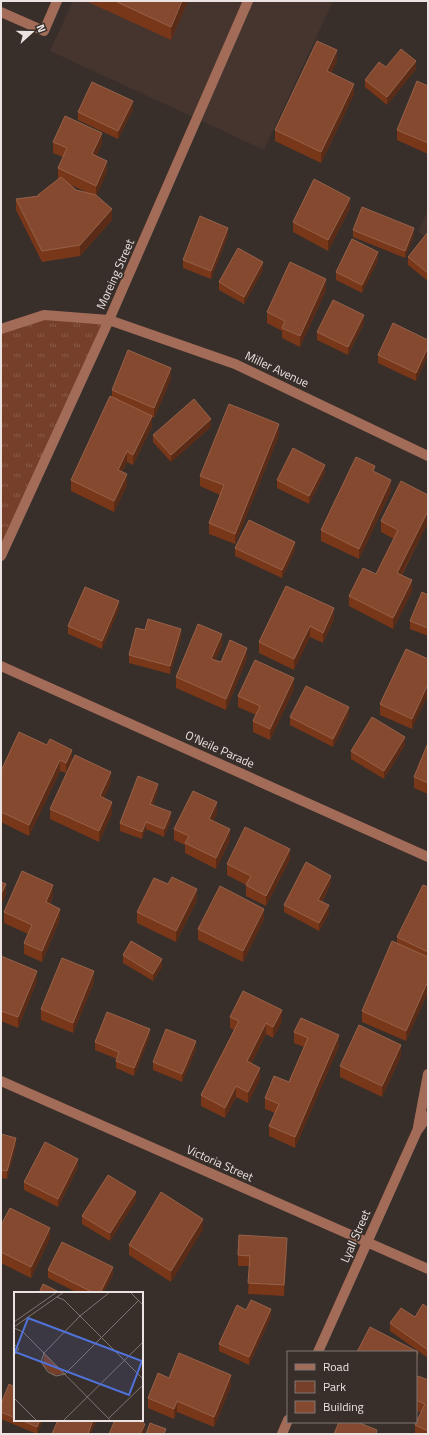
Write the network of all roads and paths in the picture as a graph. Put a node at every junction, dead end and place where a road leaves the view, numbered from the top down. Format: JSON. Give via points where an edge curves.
{"nodes":[{"id":1,"x":57,"y":1,"type":"edge"},
{"id":2,"x":248,"y":1,"type":"edge"},
{"id":3,"x":1,"y":12,"type":"edge"},
{"id":4,"x":109,"y":320,"type":"junction"},
{"id":5,"x":1,"y":329,"type":"edge"},
{"id":6,"x":428,"y":456,"type":"edge"},
{"id":7,"x":1,"y":556,"type":"edge"},
{"id":8,"x":1,"y":666,"type":"edge"},
{"id":9,"x":428,"y":857,"type":"edge"},
{"id":10,"x":428,"y":1074,"type":"edge"},
{"id":11,"x":1,"y":1081,"type":"edge"},
{"id":12,"x":428,"y":1116,"type":"edge"},
{"id":13,"x":417,"y":1131,"type":"junction"},
{"id":14,"x":367,"y":1242,"type":"junction"},
{"id":15,"x":428,"y":1269,"type":"edge"},
{"id":16,"x":318,"y":1351,"type":"edge"},
{"id":17,"x":287,"y":1422,"type":"edge"},
{"id":18,"x":282,"y":1434,"type":"edge"}],
"edges":[{"from":1,"to":3,"type":"street","via":[[44,31]]},
{"from":2,"to":4,"type":"street","name":"Moreing Street"},
{"from":4,"to":5,"type":"street","name":"Miller Avenue","via":[[44,315]]},
{"from":4,"to":6,"type":"street","name":"Miller Avenue","via":[[235,364]]},
{"from":4,"to":7,"type":"street","name":"Moreing Street"},
{"from":8,"to":9,"type":"street","name":"O'Neile Parade"},
{"from":10,"to":13,"type":"street","name":"Lyall Street"},
{"from":11,"to":14,"type":"street","name":"Victoria Street"},
{"from":12,"to":13,"type":"street","name":"Lyall Street"},
{"from":13,"to":14,"type":"street","name":"Lyall Street"},
{"from":14,"to":15,"type":"street","name":"Victoria Street"},
{"from":14,"to":16,"type":"street","name":"Lyall Street"},
{"from":17,"to":18,"type":"street"}]}
